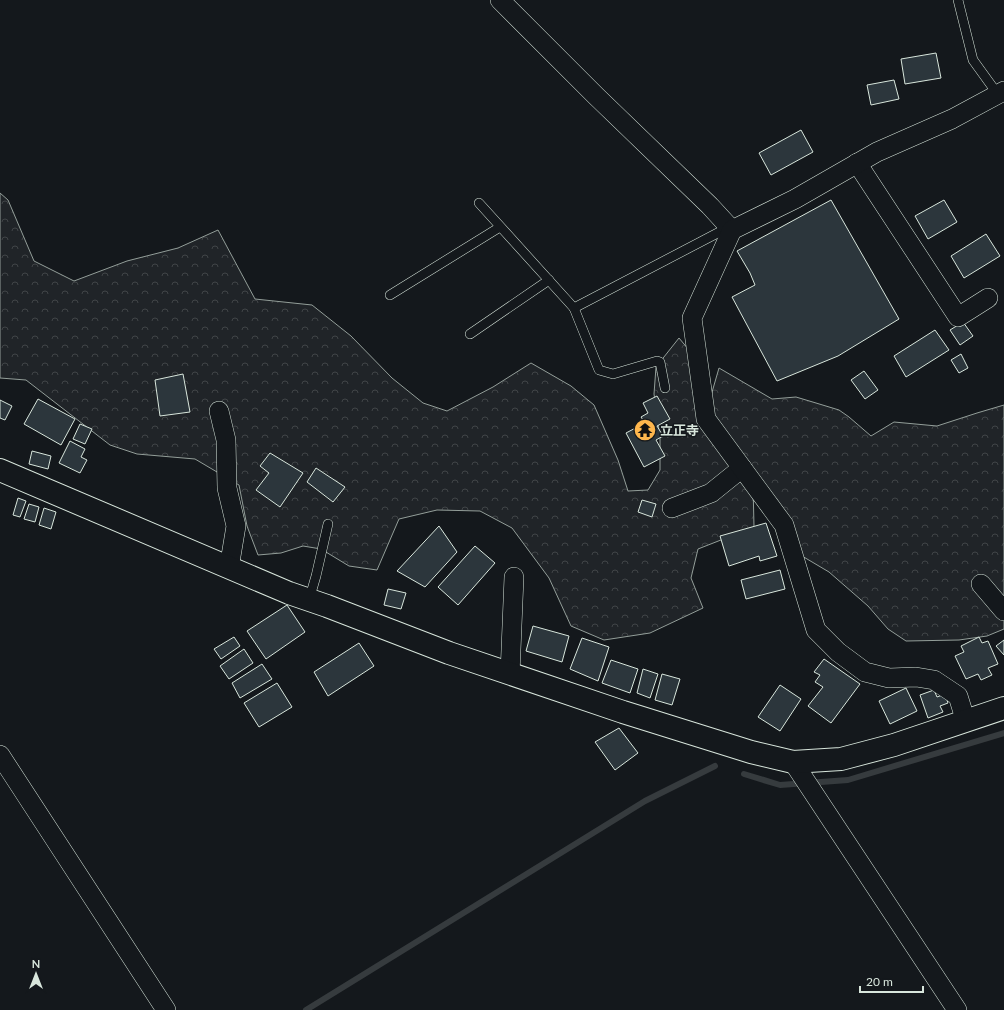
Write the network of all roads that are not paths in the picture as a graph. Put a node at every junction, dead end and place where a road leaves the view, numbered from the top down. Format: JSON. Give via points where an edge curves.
{"nodes":[{"id":1,"x":500,"y":0,"type":"edge"},
{"id":2,"x":958,"y":0,"type":"edge"},
{"id":3,"x":1002,"y":96,"type":"edge"},
{"id":4,"x":857,"y":163,"type":"junction"},
{"id":5,"x":479,"y":203,"type":"dead end"},
{"id":6,"x":500,"y":227,"type":"junction"},
{"id":7,"x":730,"y":228,"type":"junction"},
{"id":8,"x":549,"y":280,"type":"junction"},
{"id":9,"x":390,"y":295,"type":"dead end"},
{"id":10,"x":988,"y":298,"type":"dead end"},
{"id":11,"x":574,"y":308,"type":"junction"},
{"id":12,"x":470,"y":334,"type":"dead end"},
{"id":13,"x":665,"y":388,"type":"dead end"},
{"id":14,"x":219,"y":411,"type":"dead end"},
{"id":15,"x":742,"y":468,"type":"junction"},
{"id":16,"x":0,"y":470,"type":"edge"},
{"id":17,"x":672,"y":508,"type":"dead end"},
{"id":18,"x":328,"y":524,"type":"dead end"},
{"id":19,"x":230,"y":568,"type":"junction"},
{"id":20,"x":514,"y":577,"type":"dead end"},
{"id":21,"x":981,"y":584,"type":"dead end"},
{"id":22,"x":309,"y":600,"type":"junction"},
{"id":23,"x":1004,"y":611,"type":"edge"},
{"id":24,"x":510,"y":674,"type":"junction"},
{"id":25,"x":1004,"y":708,"type":"edge"},
{"id":26,"x":966,"y":722,"type":"junction"},
{"id":27,"x":0,"y":755,"type":"edge"},
{"id":28,"x":796,"y":766,"type":"junction"},
{"id":29,"x":166,"y":1010,"type":"edge"},
{"id":30,"x":957,"y":1010,"type":"edge"}],
"edges":[{"from":1,"to":7,"type":"street"},
{"from":2,"to":3,"type":"lane","via":[[973,60]]},
{"from":3,"to":4,"type":"street"},
{"from":4,"to":7,"type":"street","via":[[794,198]]},
{"from":4,"to":10,"type":"street","via":[[958,316]]},
{"from":5,"to":6,"type":"lane"},
{"from":6,"to":8,"type":"lane"},
{"from":6,"to":9,"type":"lane"},
{"from":7,"to":11,"type":"lane"},
{"from":7,"to":15,"type":"street","via":[[692,318],[706,419]]},
{"from":8,"to":11,"type":"lane"},
{"from":8,"to":12,"type":"lane"},
{"from":11,"to":13,"type":"lane","via":[[599,370],[612,374],[657,361],[660,362]]},
{"from":14,"to":19,"type":"street","via":[[226,440],[228,488],[236,526]]},
{"from":15,"to":17,"type":"street","via":[[711,493]]},
{"from":15,"to":26,"type":"street","via":[[784,525],[816,630],[838,652],[865,672],[889,678],[916,677],[934,680],[958,696]]},
{"from":16,"to":19,"type":"street"},
{"from":18,"to":22,"type":"lane"},
{"from":19,"to":22,"type":"street"},
{"from":20,"to":24,"type":"street"},
{"from":21,"to":23,"type":"street"},
{"from":22,"to":24,"type":"street"},
{"from":24,"to":28,"type":"street"},
{"from":25,"to":26,"type":"street"},
{"from":26,"to":28,"type":"street","via":[[841,759]]},
{"from":27,"to":29,"type":"street"},
{"from":28,"to":30,"type":"street"}]}
